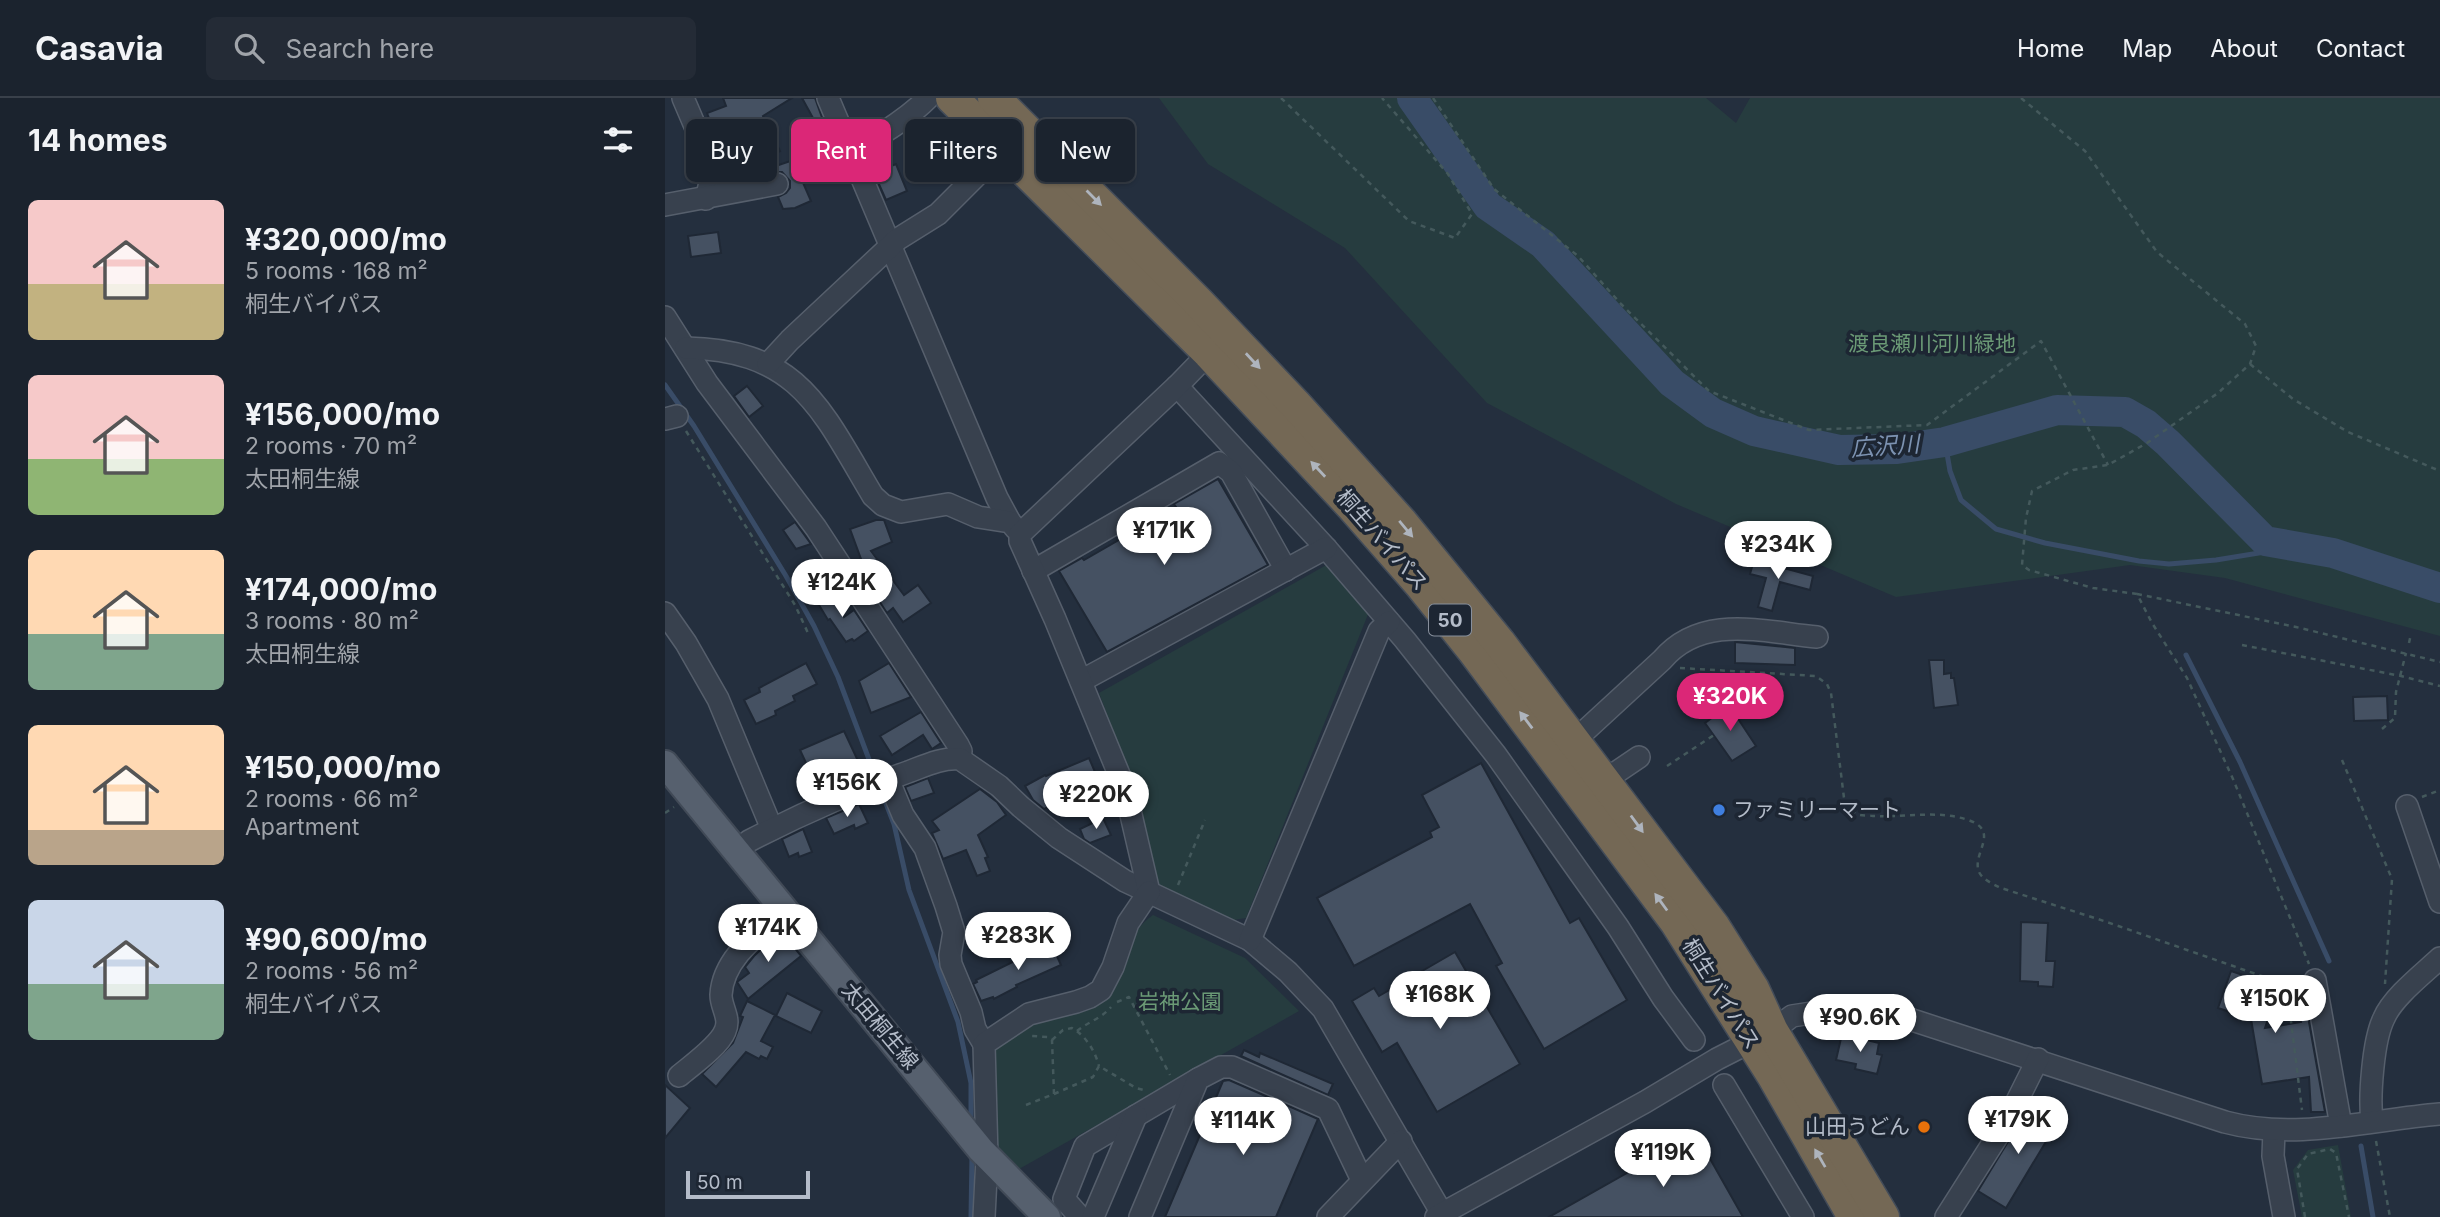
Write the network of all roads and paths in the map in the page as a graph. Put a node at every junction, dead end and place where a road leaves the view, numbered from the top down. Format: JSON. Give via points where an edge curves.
{"nodes":[{"id":1,"x":683,"y":98,"type":"edge"},
{"id":2,"x":828,"y":98,"type":"edge"},
{"id":3,"x":928,"y":98,"type":"edge"},
{"id":4,"x":952,"y":98,"type":"edge"},
{"id":5,"x":994,"y":98,"type":"edge"},
{"id":6,"x":1281,"y":98,"type":"edge"},
{"id":7,"x":1382,"y":98,"type":"edge"},
{"id":8,"x":1433,"y":98,"type":"edge"},
{"id":9,"x":2021,"y":98,"type":"edge"},
{"id":10,"x":837,"y":119,"type":"edge"},
{"id":11,"x":891,"y":128,"type":"edge"},
{"id":12,"x":791,"y":170,"type":"edge"},
{"id":13,"x":864,"y":182,"type":"edge"},
{"id":14,"x":970,"y":182,"type":"edge"},
{"id":15,"x":777,"y":184,"type":"joint"},
{"id":16,"x":706,"y":199,"type":"junction"},
{"id":17,"x":665,"y":205,"type":"edge"},
{"id":18,"x":891,"y":246,"type":"junction"},
{"id":19,"x":665,"y":317,"type":"edge"},
{"id":20,"x":686,"y":348,"type":"junction"},
{"id":21,"x":1209,"y":353,"type":"junction"},
{"id":22,"x":768,"y":364,"type":"junction"},
{"id":23,"x":2251,"y":364,"type":"junction"},
{"id":24,"x":1177,"y":386,"type":"junction"},
{"id":25,"x":671,"y":418,"type":"edge"},
{"id":26,"x":2108,"y":466,"type":"junction"},
{"id":27,"x":2440,"y":471,"type":"edge"},
{"id":28,"x":1015,"y":528,"type":"junction"},
{"id":29,"x":1327,"y":548,"type":"junction"},
{"id":30,"x":1286,"y":570,"type":"junction"},
{"id":31,"x":1033,"y":571,"type":"junction"},
{"id":32,"x":2137,"y":594,"type":"junction"},
{"id":33,"x":665,"y":613,"type":"edge"},
{"id":34,"x":1389,"y":622,"type":"junction"},
{"id":35,"x":808,"y":633,"type":"dead end"},
{"id":36,"x":2411,"y":635,"type":"dead end"},
{"id":37,"x":1817,"y":637,"type":"dead end"},
{"id":38,"x":2409,"y":643,"type":"dead end"},
{"id":39,"x":2242,"y":645,"type":"dead end"},
{"id":40,"x":2406,"y":653,"type":"junction"},
{"id":41,"x":1662,"y":660,"type":"junction"},
{"id":42,"x":2440,"y":662,"type":"edge"},
{"id":43,"x":2401,"y":676,"type":"junction"},
{"id":44,"x":1081,"y":681,"type":"junction"},
{"id":45,"x":2440,"y":686,"type":"edge"},
{"id":46,"x":2382,"y":729,"type":"dead end"},
{"id":47,"x":1714,"y":735,"type":"dead end"},
{"id":48,"x":1574,"y":741,"type":"junction"},
{"id":49,"x":1639,"y":757,"type":"dead end"},
{"id":50,"x":960,"y":759,"type":"junction"},
{"id":51,"x":2343,"y":760,"type":"dead end"},
{"id":52,"x":665,"y":764,"type":"edge"},
{"id":53,"x":1667,"y":766,"type":"dead end"},
{"id":54,"x":1605,"y":780,"type":"junction"},
{"id":55,"x":881,"y":781,"type":"junction"},
{"id":56,"x":2407,"y":806,"type":"dead end"},
{"id":57,"x":1205,"y":820,"type":"dead end"},
{"id":58,"x":772,"y":829,"type":"junction"},
{"id":59,"x":736,"y":851,"type":"junction"},
{"id":60,"x":1149,"y":892,"type":"junction"},
{"id":61,"x":1171,"y":901,"type":"junction"},
{"id":62,"x":2440,"y":902,"type":"edge"},
{"id":63,"x":785,"y":911,"type":"junction"},
{"id":64,"x":1250,"y":940,"type":"junction"},
{"id":65,"x":2440,"y":958,"type":"edge"},
{"id":66,"x":2315,"y":980,"type":"joint"},
{"id":67,"x":2383,"y":1019,"type":"junction"},
{"id":68,"x":1077,"y":1031,"type":"junction"},
{"id":69,"x":1025,"y":1036,"type":"dead end"},
{"id":70,"x":1761,"y":1036,"type":"junction"},
{"id":71,"x":1052,"y":1040,"type":"junction"},
{"id":72,"x":1694,"y":1040,"type":"dead end"},
{"id":73,"x":984,"y":1044,"type":"junction"},
{"id":74,"x":2038,"y":1059,"type":"junction"},
{"id":75,"x":1099,"y":1066,"type":"junction"},
{"id":76,"x":679,"y":1076,"type":"dead end"},
{"id":77,"x":1163,"y":1079,"type":"dead end"},
{"id":78,"x":1198,"y":1079,"type":"junction"},
{"id":79,"x":1724,"y":1085,"type":"dead end"},
{"id":80,"x":1145,"y":1090,"type":"dead end"},
{"id":81,"x":1054,"y":1094,"type":"junction"},
{"id":82,"x":1026,"y":1105,"type":"dead end"},
{"id":83,"x":2440,"y":1114,"type":"edge"},
{"id":84,"x":1136,"y":1116,"type":"junction"},
{"id":85,"x":2341,"y":1126,"type":"junction"},
{"id":86,"x":2373,"y":1128,"type":"junction"},
{"id":87,"x":2274,"y":1131,"type":"junction"},
{"id":88,"x":2305,"y":1131,"type":"junction"},
{"id":89,"x":1401,"y":1141,"type":"junction"},
{"id":90,"x":978,"y":1145,"type":"junction"},
{"id":91,"x":1362,"y":1180,"type":"junction"},
{"id":92,"x":1441,"y":1216,"type":"edge"},
{"id":93,"x":984,"y":1217,"type":"edge"},
{"id":94,"x":1047,"y":1217,"type":"edge"},
{"id":95,"x":1080,"y":1217,"type":"edge"},
{"id":96,"x":1093,"y":1217,"type":"edge"},
{"id":97,"x":1140,"y":1217,"type":"edge"},
{"id":98,"x":1328,"y":1217,"type":"edge"},
{"id":99,"x":1803,"y":1217,"type":"edge"},
{"id":100,"x":1854,"y":1217,"type":"edge"},
{"id":101,"x":1883,"y":1217,"type":"edge"},
{"id":102,"x":1946,"y":1217,"type":"edge"},
{"id":103,"x":2284,"y":1217,"type":"edge"},
{"id":104,"x":2305,"y":1217,"type":"edge"},
{"id":105,"x":2349,"y":1217,"type":"edge"},
{"id":106,"x":2391,"y":1217,"type":"edge"}],
"edges":[{"from":1,"to":16,"type":"street","via":[[710,162]]},
{"from":2,"to":10,"type":"street"},
{"from":3,"to":11,"type":"street"},
{"from":4,"to":21,"type":"highway","name":"桐生バイパス","number":"50"},
{"from":5,"to":48,"type":"highway","name":"桐生バイパス","number":"50","one_way":true,"via":[[1303,414],[1442,572]]},
{"from":6,"to":7,"type":"path","via":[[1409,221],[1455,238],[1472,214],[1448,174]]},
{"from":8,"to":26,"type":"path","via":[[1495,189],[1578,256],[1709,391],[1809,430],[1927,425],[2041,341]]},
{"from":9,"to":23,"type":"path","via":[[2085,151],[2157,252],[2245,324],[2256,346]]},
{"from":12,"to":15,"type":"path"},
{"from":13,"to":18,"type":"street"},
{"from":14,"to":18,"type":"street","via":[[938,214]]},
{"from":15,"to":16,"type":"street"},
{"from":16,"to":17,"type":"street"},
{"from":18,"to":22,"type":"street"},
{"from":18,"to":28,"type":"street","via":[[997,498]]},
{"from":19,"to":20,"type":"street"},
{"from":20,"to":22,"type":"street","via":[[716,349]]},
{"from":20,"to":50,"type":"street","via":[[816,528],[958,745]]},
{"from":21,"to":24,"type":"street"},
{"from":70,"to":21,"type":"highway","name":"桐生バイパス","number":"50","one_way":true,"via":[[1473,650],[1352,505]]},
{"from":22,"to":28,"type":"street","via":[[808,393],[883,505],[901,512],[948,504]]},
{"from":23,"to":26,"type":"path","via":[[2218,393]]},
{"from":23,"to":27,"type":"path","via":[[2293,400],[2348,432]]},
{"from":24,"to":28,"type":"street"},
{"from":24,"to":29,"type":"street"},
{"from":25,"to":35,"type":"path","via":[[795,606]]},
{"from":26,"to":32,"type":"path","via":[[2073,470],[2032,491],[2022,565],[2093,588]]},
{"from":28,"to":31,"type":"street"},
{"from":29,"to":30,"type":"street"},
{"from":29,"to":34,"type":"street"},
{"from":30,"to":31,"type":"street","via":[[1231,472],[1219,463]]},
{"from":30,"to":44,"type":"street"},
{"from":31,"to":44,"type":"street"},
{"from":32,"to":40,"type":"path"},
{"from":32,"to":66,"type":"path","via":[[2187,678]]},
{"from":33,"to":58,"type":"street","via":[[718,699]]},
{"from":34,"to":64,"type":"street","via":[[1378,631]]},
{"from":34,"to":72,"type":"street","via":[[1496,755]]},
{"from":36,"to":38,"type":"path"},
{"from":37,"to":41,"type":"street","via":[[1715,629],[1695,634]]},
{"from":39,"to":43,"type":"path"},
{"from":40,"to":42,"type":"path"},
{"from":40,"to":43,"type":"path"},
{"from":41,"to":48,"type":"street"},
{"from":41,"to":88,"type":"path","via":[[1680,668],[1816,676],[1831,693],[1843,798],[1857,814],[1946,814],[1967,819],[1984,832],[1979,871],[2001,888],[2284,986]]},
{"from":43,"to":45,"type":"path"},
{"from":43,"to":46,"type":"path","via":[[2395,718]]},
{"from":44,"to":60,"type":"street","via":[[1125,789]]},
{"from":47,"to":53,"type":"path"},
{"from":48,"to":54,"type":"highway","name":"桐生バイパス","number":"50"},
{"from":49,"to":54,"type":"street"},
{"from":50,"to":55,"type":"street"},
{"from":50,"to":60,"type":"street","via":[[1059,838]]},
{"from":51,"to":67,"type":"path","via":[[2392,879]]},
{"from":52,"to":59,"type":"main road","name":"太田桐生線"},
{"from":54,"to":70,"type":"highway","name":"桐生バイパス","number":"50","one_way":true,"via":[[1714,927],[1753,989]]},
{"from":55,"to":58,"type":"street"},
{"from":55,"to":73,"type":"street","via":[[925,848],[954,932],[951,964]]},
{"from":56,"to":62,"type":"street"},
{"from":57,"to":61,"type":"path"},
{"from":58,"to":59,"type":"street"},
{"from":59,"to":63,"type":"main road","name":"太田桐生線"},
{"from":60,"to":61,"type":"street"},
{"from":60,"to":73,"type":"street","via":[[1128,923],[1101,990],[1029,1014]]},
{"from":61,"to":64,"type":"street"},
{"from":63,"to":76,"type":"street","via":[[731,962],[721,994],[727,1029]]},
{"from":63,"to":90,"type":"main road","name":"太田桐生線"},
{"from":64,"to":89,"type":"street","via":[[1323,1009]]},
{"from":65,"to":67,"type":"street"},
{"from":66,"to":85,"type":"street"},
{"from":67,"to":86,"type":"street","via":[[2370,1088]]},
{"from":68,"to":71,"type":"path","via":[[1063,1030]]},
{"from":68,"to":75,"type":"path","via":[[1097,1056]]},
{"from":68,"to":77,"type":"path","via":[[1103,1015],[1112,1003],[1129,997],[1171,1074]]},
{"from":69,"to":71,"type":"path"},
{"from":70,"to":74,"type":"street","via":[[1792,1016],[1832,1008],[1858,1009],[1903,1017]]},
{"from":70,"to":92,"type":"street"},
{"from":100,"to":70,"type":"highway","name":"桐生バイパス","number":"50","one_way":true,"via":[[1774,1077]]},
{"from":70,"to":101,"type":"highway","name":"桐生バイパス","number":"50"},
{"from":71,"to":81,"type":"path"},
{"from":73,"to":90,"type":"street"},
{"from":74,"to":87,"type":"street","via":[[2225,1122]]},
{"from":74,"to":102,"type":"street","via":[[1992,1147]]},
{"from":75,"to":80,"type":"path"},
{"from":75,"to":81,"type":"path","via":[[1093,1077]]},
{"from":78,"to":84,"type":"street"},
{"from":78,"to":91,"type":"street","via":[[1221,1067],[1232,1067],[1328,1109]]},
{"from":78,"to":97,"type":"street"},
{"from":79,"to":99,"type":"street"},
{"from":81,"to":82,"type":"path"},
{"from":83,"to":86,"type":"street"},
{"from":84,"to":95,"type":"street","via":[[1086,1146],[1064,1199]]},
{"from":84,"to":96,"type":"street"},
{"from":85,"to":86,"type":"street"},
{"from":85,"to":88,"type":"street"},
{"from":86,"to":106,"type":"path"},
{"from":87,"to":88,"type":"street"},
{"from":87,"to":103,"type":"street","via":[[2273,1156]]},
{"from":89,"to":91,"type":"street"},
{"from":89,"to":92,"type":"street"},
{"from":90,"to":93,"type":"street"},
{"from":90,"to":94,"type":"main road","name":"太田桐生線"},
{"from":91,"to":98,"type":"street"},
{"from":104,"to":105,"type":"path","via":[[2297,1169],[2308,1154],[2329,1149],[2336,1153]]}]}
